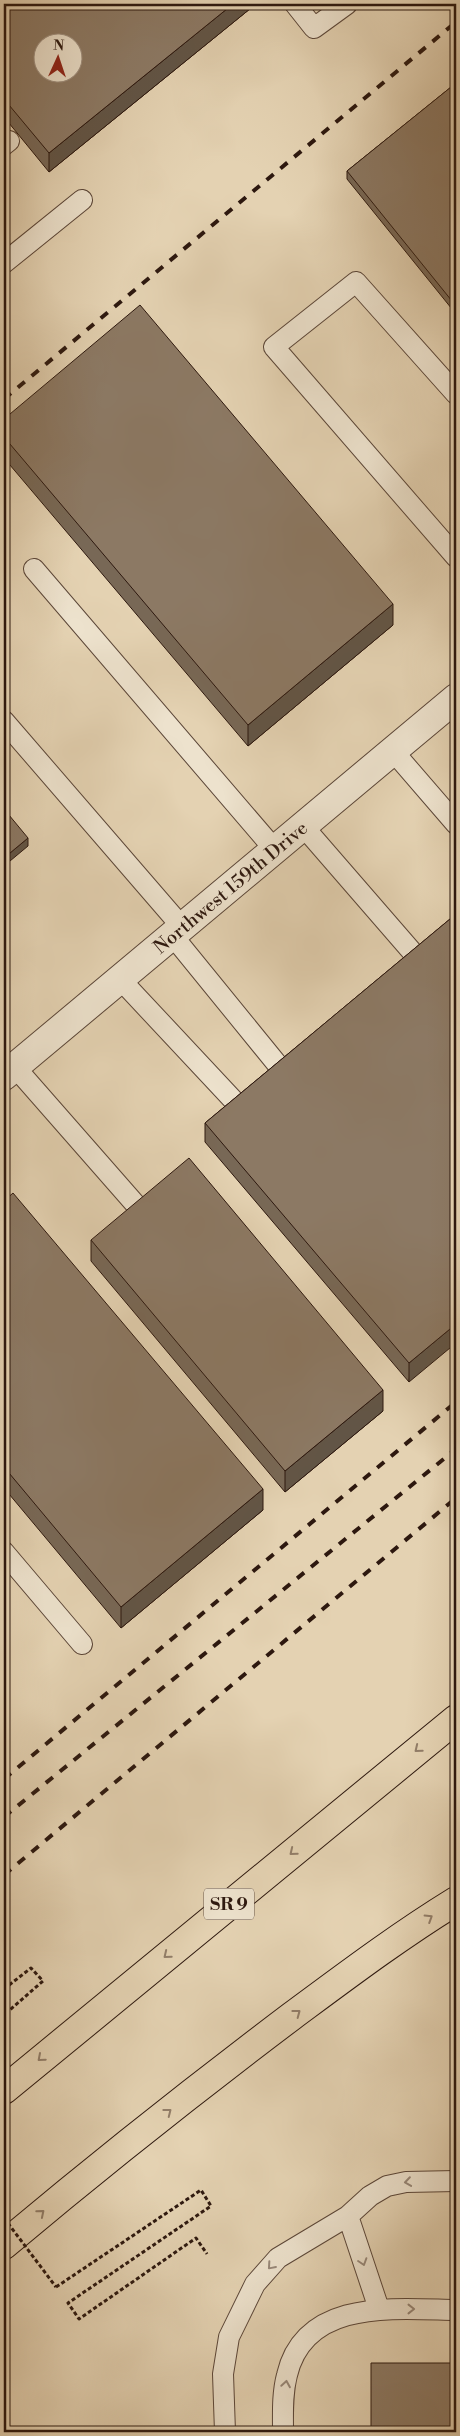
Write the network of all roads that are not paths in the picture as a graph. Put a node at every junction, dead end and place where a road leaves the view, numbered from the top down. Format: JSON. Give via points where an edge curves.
{"nodes":[{"id":1,"x":295,"y":4,"type":"edge"},
{"id":2,"x":347,"y":4,"type":"edge"},
{"id":3,"x":82,"y":200,"type":"dead end"},
{"id":4,"x":4,"y":263,"type":"edge"},
{"id":5,"x":456,"y":394,"type":"edge"},
{"id":6,"x":456,"y":557,"type":"edge"},
{"id":7,"x":34,"y":569,"type":"dead end"},
{"id":8,"x":456,"y":698,"type":"edge"},
{"id":9,"x":4,"y":721,"type":"edge"},
{"id":10,"x":393,"y":751,"type":"junction"},
{"id":11,"x":456,"y":824,"type":"edge"},
{"id":12,"x":303,"y":826,"type":"junction"},
{"id":13,"x":275,"y":850,"type":"junction"},
{"id":14,"x":177,"y":931,"type":"junction"},
{"id":15,"x":414,"y":954,"type":"edge"},
{"id":16,"x":120,"y":979,"type":"junction"},
{"id":17,"x":278,"y":1064,"type":"edge"},
{"id":18,"x":9,"y":1072,"type":"edge"},
{"id":19,"x":236,"y":1103,"type":"edge"},
{"id":20,"x":136,"y":1205,"type":"edge"},
{"id":21,"x":4,"y":1552,"type":"edge"},
{"id":22,"x":82,"y":1644,"type":"dead end"},
{"id":23,"x":456,"y":1719,"type":"edge"},
{"id":24,"x":456,"y":1901,"type":"edge"},
{"id":25,"x":4,"y":2090,"type":"edge"},
{"id":26,"x":456,"y":2181,"type":"edge"},
{"id":27,"x":348,"y":2216,"type":"junction"},
{"id":28,"x":4,"y":2244,"type":"edge"},
{"id":29,"x":379,"y":2309,"type":"junction"},
{"id":30,"x":456,"y":2310,"type":"edge"},
{"id":31,"x":225,"y":2432,"type":"edge"},
{"id":32,"x":283,"y":2432,"type":"edge"}],
"edges":[{"from":1,"to":2,"type":"lane","via":[[314,28]]},
{"from":3,"to":4,"type":"lane"},
{"from":5,"to":6,"type":"lane","via":[[356,282],[274,347]]},
{"from":7,"to":13,"type":"lane"},
{"from":8,"to":10,"type":"street","name":"Northwest 159th Drive"},
{"from":9,"to":14,"type":"lane"},
{"from":10,"to":11,"type":"lane"},
{"from":10,"to":12,"type":"street","name":"Northwest 159th Drive"},
{"from":12,"to":13,"type":"street","name":"Northwest 159th Drive"},
{"from":12,"to":15,"type":"lane"},
{"from":13,"to":14,"type":"street","name":"Northwest 159th Drive"},
{"from":14,"to":16,"type":"street","name":"Northwest 159th Drive"},
{"from":14,"to":17,"type":"lane"},
{"from":16,"to":18,"type":"street","name":"Northwest 159th Drive"},
{"from":16,"to":19,"type":"lane"},
{"from":18,"to":20,"type":"lane"},
{"from":21,"to":22,"type":"lane"},
{"from":23,"to":25,"type":"main road","number":"SR 9","one_way":true},
{"from":28,"to":24,"type":"main road","one_way":true,"via":[[242,2054],[402,1935]]},
{"from":26,"to":27,"type":"lane","one_way":true,"via":[[406,2182],[387,2186]]},
{"from":27,"to":29,"type":"lane","one_way":true},
{"from":27,"to":31,"type":"lane","one_way":true,"via":[[278,2258],[255,2284],[229,2337],[223,2374]]},
{"from":29,"to":30,"type":"lane","one_way":true},
{"from":32,"to":29,"type":"lane","one_way":true,"via":[[287,2374],[309,2335],[331,2320]]}]}
